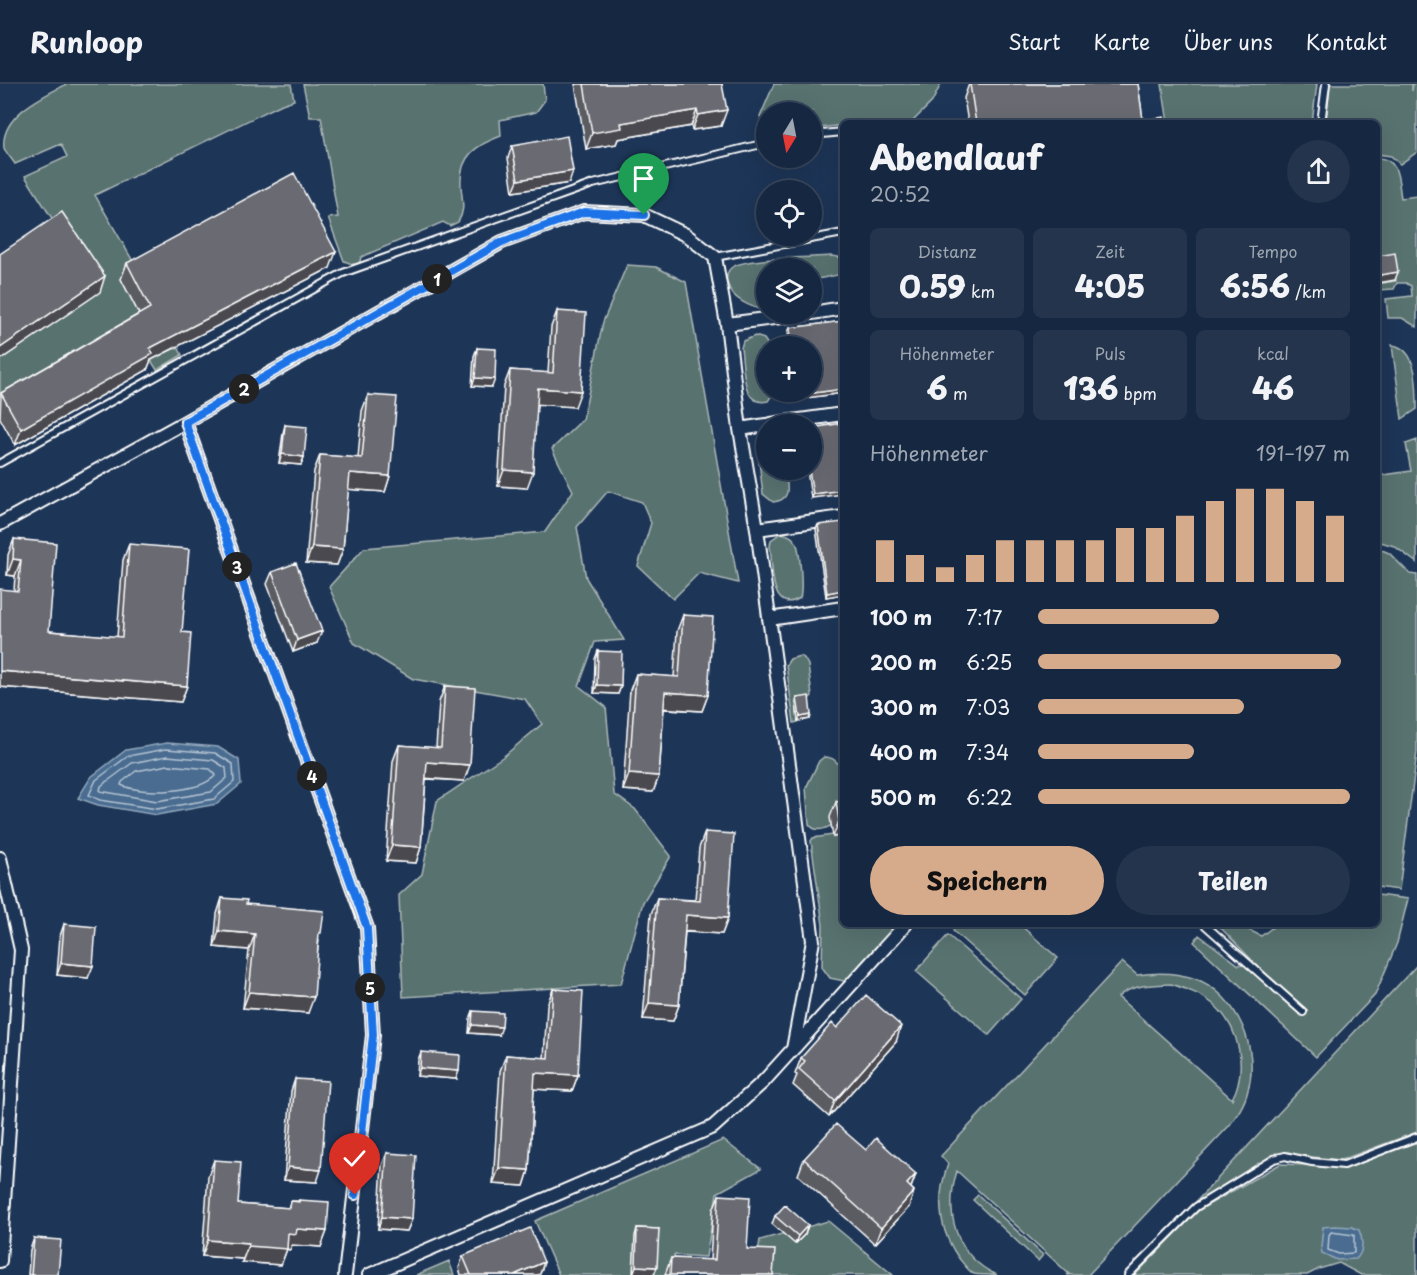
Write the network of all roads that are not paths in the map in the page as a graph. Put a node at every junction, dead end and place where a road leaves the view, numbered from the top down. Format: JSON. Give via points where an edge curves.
{"nodes":[{"id":1,"x":1326,"y":84,"type":"edge"},
{"id":2,"x":1322,"y":120,"type":"edge"},
{"id":3,"x":840,"y":132,"type":"edge"},
{"id":4,"x":822,"y":134,"type":"edge"},
{"id":5,"x":756,"y":145,"type":"edge"},
{"id":6,"x":840,"y":234,"type":"edge"},
{"id":7,"x":715,"y":257,"type":"junction"},
{"id":8,"x":840,"y":308,"type":"edge"},
{"id":9,"x":822,"y":311,"type":"edge"},
{"id":10,"x":756,"y":320,"type":"edge"},
{"id":11,"x":727,"y":324,"type":"junction"},
{"id":12,"x":840,"y":414,"type":"edge"},
{"id":13,"x":822,"y":417,"type":"edge"},
{"id":14,"x":185,"y":422,"type":"junction"},
{"id":15,"x":756,"y":427,"type":"edge"},
{"id":16,"x":740,"y":429,"type":"junction"},
{"id":17,"x":0,"y":463,"type":"edge"},
{"id":18,"x":840,"y":517,"type":"edge"},
{"id":19,"x":0,"y":524,"type":"edge"},
{"id":20,"x":757,"y":529,"type":"junction"},
{"id":21,"x":840,"y":608,"type":"edge"},
{"id":22,"x":769,"y":619,"type":"junction"},
{"id":23,"x":0,"y":858,"type":"edge"},
{"id":24,"x":903,"y":927,"type":"edge"},
{"id":25,"x":1207,"y":927,"type":"edge"},
{"id":26,"x":1303,"y":1012,"type":"dead end"},
{"id":27,"x":793,"y":1049,"type":"junction"},
{"id":28,"x":1417,"y":1137,"type":"edge"},
{"id":29,"x":0,"y":1261,"type":"edge"},
{"id":30,"x":345,"y":1275,"type":"edge"},
{"id":31,"x":369,"y":1275,"type":"edge"},
{"id":32,"x":1128,"y":1275,"type":"edge"}],
"edges":[{"from":1,"to":2,"type":"lane"},
{"from":3,"to":4,"type":"lane"},
{"from":5,"to":17,"type":"lane","via":[[593,184],[343,273]]},
{"from":6,"to":7,"type":"lane"},
{"from":7,"to":11,"type":"street"},
{"from":7,"to":14,"type":"street","via":[[686,235],[644,215],[584,212],[502,242]]},
{"from":8,"to":9,"type":"street"},
{"from":10,"to":11,"type":"street"},
{"from":11,"to":16,"type":"street"},
{"from":12,"to":13,"type":"street"},
{"from":14,"to":19,"type":"street"},
{"from":14,"to":30,"type":"street","via":[[367,928],[373,1035]]},
{"from":15,"to":16,"type":"street"},
{"from":16,"to":20,"type":"street"},
{"from":18,"to":20,"type":"street"},
{"from":20,"to":22,"type":"street"},
{"from":21,"to":22,"type":"street"},
{"from":22,"to":27,"type":"street","via":[[813,941]]},
{"from":23,"to":29,"type":"street","via":[[21,950]]},
{"from":24,"to":27,"type":"street"},
{"from":25,"to":26,"type":"lane"},
{"from":27,"to":31,"type":"street","via":[[713,1126]]},
{"from":28,"to":32,"type":"lane","via":[[1344,1165],[1285,1156],[1274,1159],[1196,1207]]}]}
